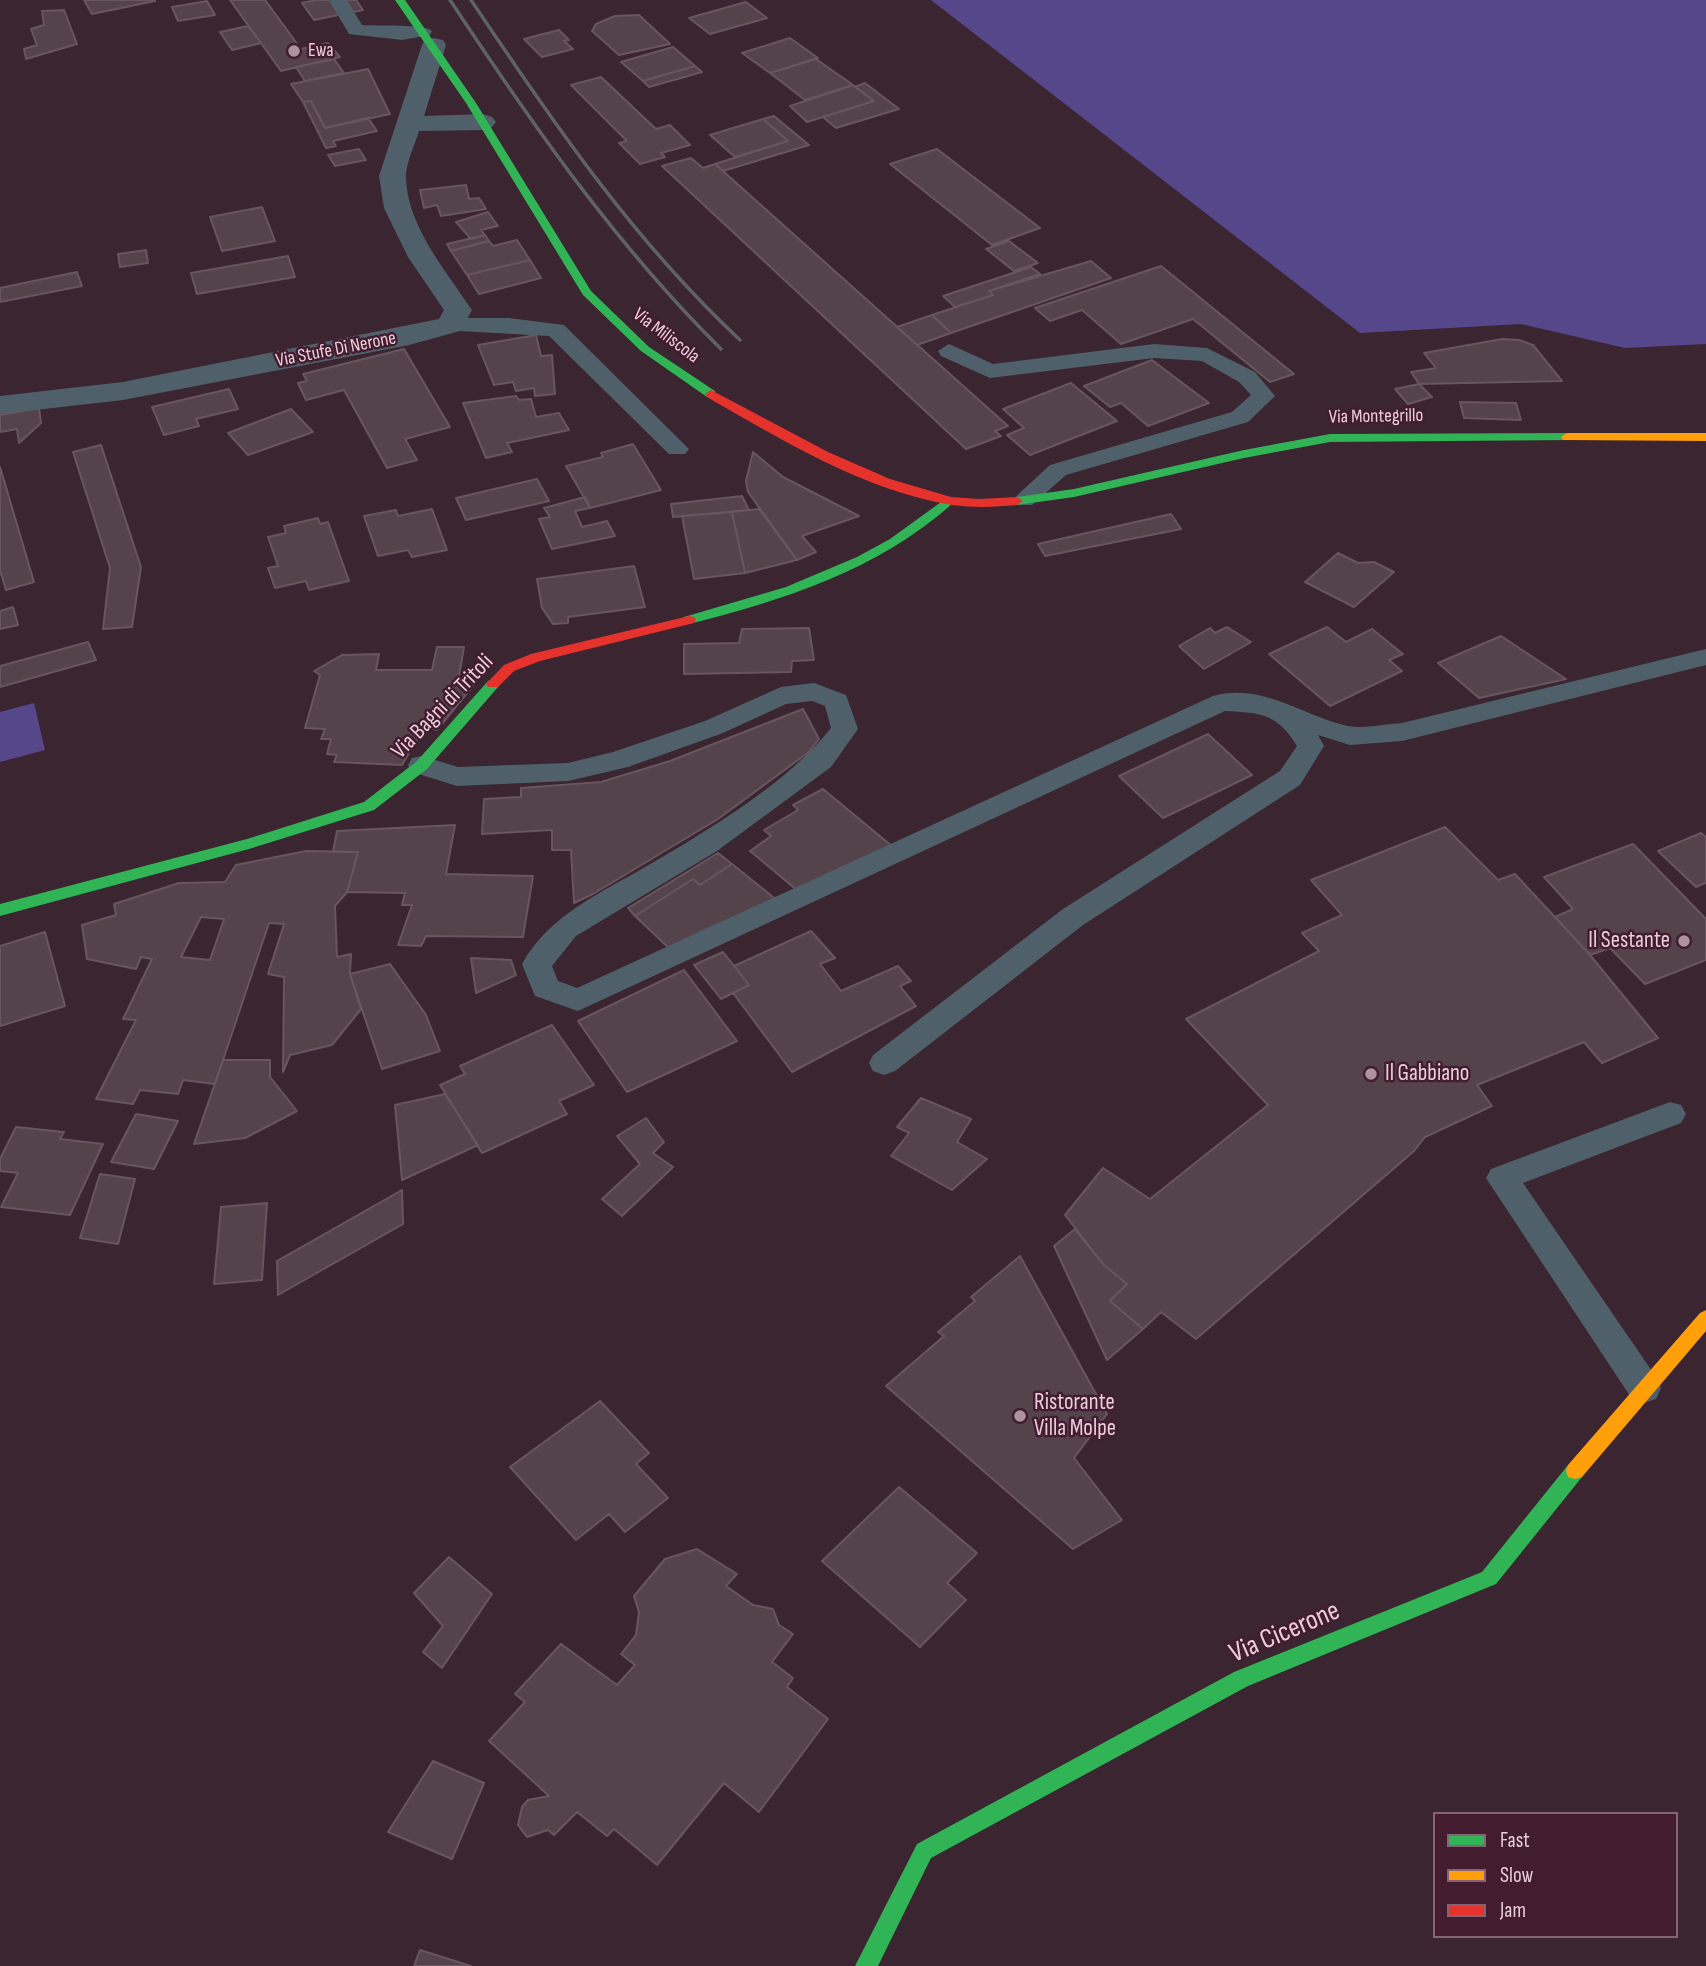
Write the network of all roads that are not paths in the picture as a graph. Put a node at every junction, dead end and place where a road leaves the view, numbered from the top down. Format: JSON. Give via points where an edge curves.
{"nodes":[{"id":1,"x":338,"y":0,"type":"edge"},
{"id":2,"x":400,"y":0,"type":"edge"},
{"id":3,"x":429,"y":38,"type":"junction"},
{"id":4,"x":483,"y":122,"type":"junction"},
{"id":5,"x":409,"y":124,"type":"junction"},
{"id":6,"x":450,"y":326,"type":"junction"},
{"id":7,"x":949,"y":351,"type":"dead end"},
{"id":8,"x":0,"y":405,"type":"edge"},
{"id":9,"x":1706,"y":437,"type":"edge"},
{"id":10,"x":677,"y":449,"type":"dead end"},
{"id":11,"x":1054,"y":499,"type":"joint"},
{"id":12,"x":1024,"y":500,"type":"junction"},
{"id":13,"x":948,"y":501,"type":"junction"},
{"id":14,"x":1706,"y":657,"type":"edge"},
{"id":15,"x":1296,"y":719,"type":"junction"},
{"id":16,"x":422,"y":765,"type":"junction"},
{"id":17,"x":0,"y":909,"type":"edge"},
{"id":18,"x":884,"y":1063,"type":"dead end"},
{"id":19,"x":1670,"y":1114,"type":"dead end"},
{"id":20,"x":1706,"y":1318,"type":"edge"},
{"id":21,"x":1644,"y":1388,"type":"junction"},
{"id":22,"x":866,"y":1966,"type":"edge"}],
"edges":[{"from":1,"to":3,"type":"lane","via":[[356,30]]},
{"from":2,"to":3,"type":"main road","name":"Via Miliscola"},
{"from":3,"to":4,"type":"main road","name":"Via Miliscola"},
{"from":3,"to":5,"type":"street"},
{"from":4,"to":5,"type":"street"},
{"from":4,"to":13,"type":"main road","name":"Via Miliscola","via":[[593,301],[636,344],[697,385],[804,443],[911,493]]},
{"from":5,"to":6,"type":"street","via":[[391,176],[397,208],[422,257],[458,310]]},
{"from":6,"to":8,"type":"street","name":"Via Stufe Di Nerone","via":[[123,391]]},
{"from":6,"to":10,"type":"lane","via":[[556,330]]},
{"from":7,"to":12,"type":"lane","via":[[990,371],[1154,351],[1207,355],[1247,377],[1264,396],[1240,417],[1058,470]]},
{"from":9,"to":11,"type":"main road","name":"Via Montegrillo","via":[[1330,438],[1275,444]]},
{"from":11,"to":12,"type":"main road","name":"Via Miliscola"},
{"from":12,"to":13,"type":"main road","name":"Via Miliscola"},
{"from":13,"to":16,"type":"main road","name":"Via Bagni di Tritoli","via":[[929,521],[824,576],[736,609],[536,657],[509,668]]},
{"from":14,"to":15,"type":"lane","via":[[1402,732],[1350,736]]},
{"from":15,"to":16,"type":"lane","via":[[1267,704],[1223,702],[578,1000],[546,988],[537,964],[566,928],[707,844],[821,760],[845,729],[836,701],[814,692],[781,696],[714,727],[618,761],[568,772],[457,777]]},
{"from":15,"to":18,"type":"lane","via":[[1311,746],[1290,779],[1073,918]]},
{"from":16,"to":17,"type":"main road","name":"Via Bagni di Tritoli","via":[[369,806],[249,844]]},
{"from":19,"to":21,"type":"lane","via":[[1502,1178]]},
{"from":20,"to":21,"type":"main road","name":"Via Cicerone"},
{"from":21,"to":22,"type":"main road","name":"Via Cicerone","via":[[1489,1578],[1241,1679],[924,1851]]}]}
